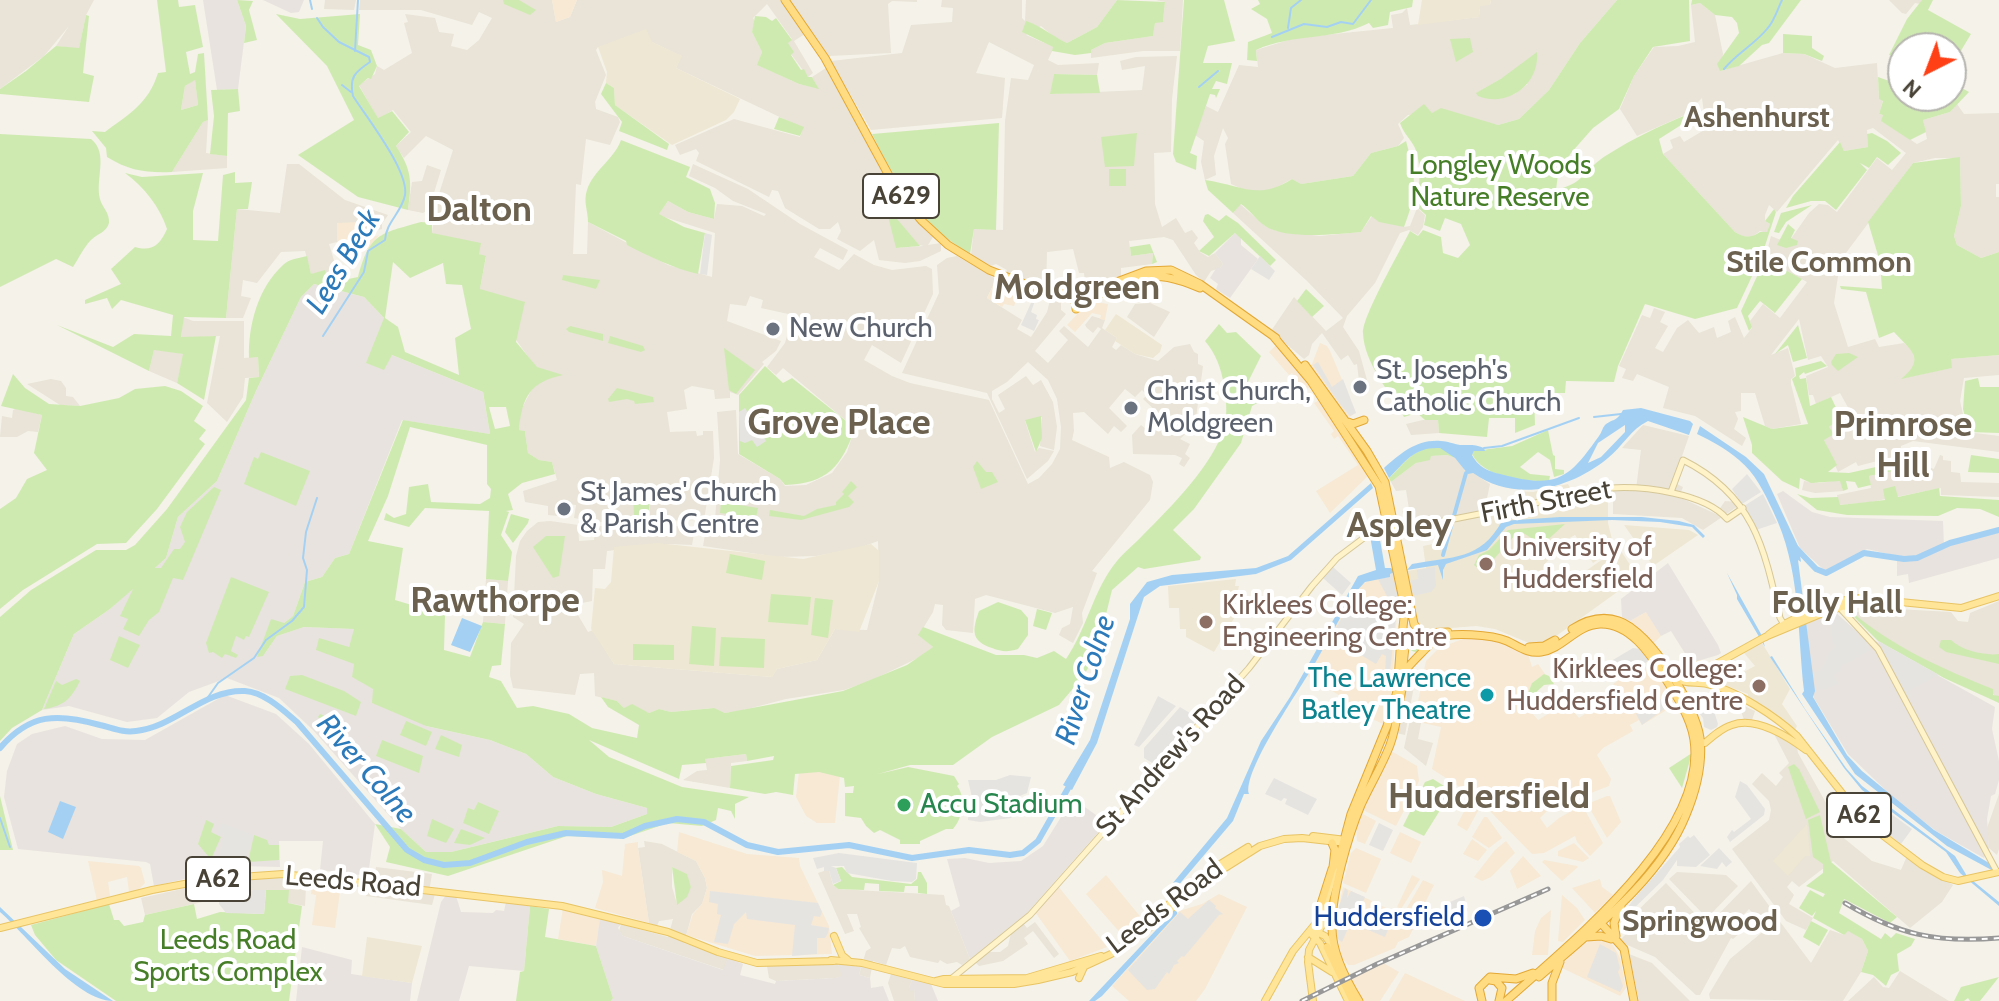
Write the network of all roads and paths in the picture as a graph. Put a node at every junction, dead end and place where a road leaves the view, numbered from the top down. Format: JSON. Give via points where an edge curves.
{"nodes":[{"id":1,"x":785,"y":0,"type":"edge"},
{"id":2,"x":1170,"y":274,"type":"junction"},
{"id":3,"x":1206,"y":290,"type":"junction"},
{"id":4,"x":1110,"y":292,"type":"junction"},
{"id":5,"x":1049,"y":294,"type":"junction"},
{"id":6,"x":1120,"y":297,"type":"dead end"},
{"id":7,"x":1072,"y":299,"type":"junction"},
{"id":8,"x":1076,"y":309,"type":"dead end"},
{"id":9,"x":1274,"y":337,"type":"junction"},
{"id":10,"x":1364,"y":420,"type":"dead end"},
{"id":11,"x":1346,"y":421,"type":"junction"},
{"id":12,"x":1354,"y":433,"type":"junction"},
{"id":13,"x":1363,"y":460,"type":"junction"},
{"id":14,"x":1376,"y":473,"type":"junction"},
{"id":15,"x":1382,"y":484,"type":"junction"},
{"id":16,"x":1671,"y":492,"type":"junction"},
{"id":17,"x":1743,"y":508,"type":"junction"},
{"id":18,"x":1386,"y":517,"type":"junction"},
{"id":19,"x":1375,"y":530,"type":"junction"},
{"id":20,"x":1393,"y":530,"type":"junction"},
{"id":21,"x":1999,"y":596,"type":"edge"},
{"id":22,"x":1864,"y":600,"type":"junction"},
{"id":23,"x":1839,"y":607,"type":"junction"},
{"id":24,"x":1797,"y":623,"type":"junction"},
{"id":25,"x":1782,"y":625,"type":"junction"},
{"id":26,"x":1403,"y":627,"type":"junction"},
{"id":27,"x":1421,"y":633,"type":"junction"},
{"id":28,"x":1763,"y":638,"type":"junction"},
{"id":29,"x":1405,"y":645,"type":"junction"},
{"id":30,"x":1428,"y":646,"type":"junction"},
{"id":31,"x":1419,"y":655,"type":"junction"},
{"id":32,"x":1661,"y":660,"type":"junction"},
{"id":33,"x":1665,"y":677,"type":"junction"},
{"id":34,"x":1398,"y":681,"type":"junction"},
{"id":35,"x":1682,"y":681,"type":"junction"},
{"id":36,"x":1679,"y":704,"type":"junction"},
{"id":37,"x":1689,"y":723,"type":"junction"},
{"id":38,"x":1790,"y":730,"type":"junction"},
{"id":39,"x":1720,"y":732,"type":"junction"},
{"id":40,"x":1701,"y":741,"type":"junction"},
{"id":41,"x":1387,"y":745,"type":"junction"},
{"id":42,"x":1800,"y":746,"type":"junction"},
{"id":43,"x":1809,"y":752,"type":"junction"},
{"id":44,"x":1700,"y":757,"type":"junction"},
{"id":45,"x":1679,"y":822,"type":"junction"},
{"id":46,"x":1345,"y":842,"type":"junction"},
{"id":47,"x":1332,"y":843,"type":"junction"},
{"id":48,"x":1339,"y":859,"type":"junction"},
{"id":49,"x":1995,"y":867,"type":"edge"},
{"id":50,"x":1332,"y":869,"type":"junction"},
{"id":51,"x":1179,"y":898,"type":"junction"},
{"id":52,"x":1623,"y":900,"type":"junction"},
{"id":53,"x":1334,"y":901,"type":"junction"},
{"id":54,"x":1320,"y":907,"type":"dead end"},
{"id":55,"x":1162,"y":914,"type":"junction"},
{"id":56,"x":1596,"y":922,"type":"junction"},
{"id":57,"x":0,"y":928,"type":"edge"},
{"id":58,"x":1300,"y":928,"type":"dead end"},
{"id":59,"x":1313,"y":933,"type":"junction"},
{"id":60,"x":834,"y":936,"type":"dead end"},
{"id":61,"x":1584,"y":937,"type":"junction"},
{"id":62,"x":1615,"y":940,"type":"junction"},
{"id":63,"x":1298,"y":948,"type":"junction"},
{"id":64,"x":1331,"y":949,"type":"junction"},
{"id":65,"x":1566,"y":953,"type":"junction"},
{"id":66,"x":1308,"y":955,"type":"junction"},
{"id":67,"x":851,"y":961,"type":"junction"},
{"id":68,"x":1084,"y":967,"type":"junction"},
{"id":69,"x":1538,"y":972,"type":"junction"},
{"id":70,"x":1335,"y":975,"type":"junction"},
{"id":71,"x":1079,"y":978,"type":"dead end"},
{"id":72,"x":1486,"y":979,"type":"junction"},
{"id":73,"x":951,"y":982,"type":"junction"},
{"id":74,"x":1265,"y":1001,"type":"edge"},
{"id":75,"x":1313,"y":1001,"type":"edge"},
{"id":76,"x":1353,"y":1001,"type":"edge"},
{"id":77,"x":1482,"y":1001,"type":"edge"},
{"id":78,"x":1499,"y":1001,"type":"edge"},
{"id":79,"x":1506,"y":1001,"type":"edge"},
{"id":80,"x":1512,"y":1001,"type":"edge"},
{"id":81,"x":1552,"y":1001,"type":"edge"},
{"id":82,"x":1634,"y":1001,"type":"edge"}],
"edges":[{"from":1,"to":5,"type":"highway","number":"A629","via":[[812,36],[904,201],[941,239],[996,274]]},
{"from":2,"to":3,"type":"highway","number":"A629"},
{"from":2,"to":3,"type":"highway","number":"A629","via":[[1188,277]]},
{"from":2,"to":4,"type":"highway","number":"A629","via":[[1145,277]]},
{"from":2,"to":5,"type":"highway","number":"A629","via":[[1146,271],[1092,292]]},
{"from":3,"to":9,"type":"highway","number":"A629"},
{"from":4,"to":6,"type":"highway"},
{"from":4,"to":7,"type":"highway","number":"A629"},
{"from":5,"to":7,"type":"highway","number":"A629"},
{"from":7,"to":8,"type":"highway"},
{"from":9,"to":11,"type":"highway","number":"A629","via":[[1308,368]]},
{"from":9,"to":13,"type":"highway","number":"A629","via":[[1303,370]]},
{"from":10,"to":11,"type":"highway"},
{"from":11,"to":12,"type":"highway","number":"A629"},
{"from":12,"to":13,"type":"highway"},
{"from":12,"to":14,"type":"highway","number":"A629"},
{"from":13,"to":14,"type":"highway","number":"A629"},
{"from":14,"to":15,"type":"highway","number":"A629"},
{"from":15,"to":18,"type":"highway","number":"A629"},
{"from":15,"to":20,"type":"highway","number":"A629"},
{"from":16,"to":17,"type":"main road","name":"Firth Street","via":[[1727,519]]},
{"from":16,"to":17,"type":"main road","via":[[1683,460],[1721,483]]},
{"from":16,"to":20,"type":"main road","name":"Firth Street","via":[[1611,488]]},
{"from":17,"to":25,"type":"main road","via":[[1763,552]]},
{"from":18,"to":19,"type":"highway"},
{"from":18,"to":20,"type":"highway","number":"A629"},
{"from":19,"to":20,"type":"main road"},
{"from":19,"to":73,"type":"main road","name":"St Andrew's Road","via":[[1337,558],[1249,668],[1030,915],[960,969]]},
{"from":20,"to":26,"type":"highway","number":"A629"},
{"from":20,"to":27,"type":"highway","number":"A629","via":[[1414,624]]},
{"from":21,"to":22,"type":"main road","via":[[1961,608]]},
{"from":22,"to":23,"type":"main road"},
{"from":22,"to":23,"type":"main road","via":[[1848,599]]},
{"from":23,"to":24,"type":"main road"},
{"from":23,"to":49,"type":"main road","via":[[1878,649]]},
{"from":24,"to":25,"type":"main road"},
{"from":24,"to":28,"type":"main road"},
{"from":25,"to":28,"type":"main road"},
{"from":26,"to":29,"type":"highway","number":"A629"},
{"from":26,"to":34,"type":"highway"},
{"from":27,"to":29,"type":"highway","via":[[1410,634]]},
{"from":27,"to":30,"type":"highway"},
{"from":27,"to":32,"type":"highway","via":[[1496,634],[1539,647],[1580,624],[1608,618],[1634,629]]},
{"from":28,"to":35,"type":"main road"},
{"from":29,"to":31,"type":"highway"},
{"from":29,"to":34,"type":"highway"},
{"from":30,"to":31,"type":"highway"},
{"from":30,"to":33,"type":"highway","via":[[1443,637],[1479,636],[1541,652],[1582,629],[1609,625],[1634,638]]},
{"from":31,"to":41,"type":"highway","via":[[1407,670]]},
{"from":32,"to":35,"type":"highway"},
{"from":32,"to":35,"type":"main road"},
{"from":33,"to":35,"type":"main road"},
{"from":33,"to":36,"type":"highway"},
{"from":34,"to":41,"type":"highway"},
{"from":35,"to":36,"type":"main road","via":[[1673,686]]},
{"from":35,"to":37,"type":"main road","via":[[1679,693]]},
{"from":35,"to":38,"type":"main road","number":"A62","via":[[1722,690]]},
{"from":35,"to":40,"type":"highway"},
{"from":36,"to":37,"type":"highway"},
{"from":37,"to":40,"type":"highway"},
{"from":38,"to":42,"type":"main road","number":"A62"},
{"from":38,"to":43,"type":"main road","number":"A62"},
{"from":39,"to":40,"type":"main road","number":"A62"},
{"from":39,"to":42,"type":"main road","number":"A62","via":[[1753,723]]},
{"from":39,"to":44,"type":"main road"},
{"from":40,"to":44,"type":"highway"},
{"from":40,"to":45,"type":"highway"},
{"from":41,"to":46,"type":"highway"},
{"from":41,"to":46,"type":"highway","via":[[1371,768]]},
{"from":42,"to":43,"type":"main road","number":"A62"},
{"from":43,"to":49,"type":"main road","number":"A62","via":[[1871,827],[1932,871],[1971,880]]},
{"from":44,"to":45,"type":"highway","via":[[1696,783]]},
{"from":45,"to":52,"type":"highway","via":[[1668,849]]},
{"from":45,"to":56,"type":"highway"},
{"from":46,"to":47,"type":"main road","name":"Leeds Road"},
{"from":46,"to":48,"type":"highway"},
{"from":46,"to":51,"type":"main road","name":"Leeds Road","number":"A62","via":[[1289,835],[1256,843],[1204,873]]},
{"from":46,"to":53,"type":"highway"},
{"from":47,"to":50,"type":"highway"},
{"from":47,"to":51,"type":"main road","name":"Leeds Road","via":[[1302,838],[1271,842],[1250,850]]},
{"from":48,"to":50,"type":"highway"},
{"from":48,"to":59,"type":"main road"},
{"from":50,"to":54,"type":"highway"},
{"from":51,"to":55,"type":"main road","name":"Leeds Road","number":"A62"},
{"from":52,"to":56,"type":"highway"},
{"from":52,"to":62,"type":"highway","via":[[1614,923]]},
{"from":53,"to":59,"type":"main road"},
{"from":53,"to":64,"type":"highway"},
{"from":55,"to":68,"type":"main road","name":"Leeds Road","number":"A62","via":[[1111,954]]},
{"from":55,"to":73,"type":"main road","name":"Leeds Road","number":"A62","via":[[1124,942],[1078,964],[1027,978]]},
{"from":56,"to":61,"type":"highway"},
{"from":56,"to":62,"type":"highway"},
{"from":56,"to":69,"type":"highway"},
{"from":57,"to":67,"type":"main road","name":"Leeds Road","number":"A62","via":[[178,885],[283,874],[562,906],[747,961]]},
{"from":58,"to":63,"type":"main road"},
{"from":59,"to":63,"type":"main road"},
{"from":59,"to":64,"type":"main road","via":[[1328,939]]},
{"from":59,"to":66,"type":"main road"},
{"from":59,"to":70,"type":"main road"},
{"from":60,"to":67,"type":"main road","via":[[842,955]]},
{"from":61,"to":62,"type":"highway"},
{"from":61,"to":65,"type":"highway"},
{"from":62,"to":82,"type":"highway","via":[[1624,949]]},
{"from":63,"to":66,"type":"main road"},
{"from":63,"to":74,"type":"main road"},
{"from":64,"to":76,"type":"highway"},
{"from":65,"to":80,"type":"highway"},
{"from":65,"to":81,"type":"highway","via":[[1553,979]]},
{"from":66,"to":70,"type":"main road"},
{"from":66,"to":75,"type":"main road"},
{"from":67,"to":73,"type":"main road","name":"Leeds Road","number":"A62"},
{"from":68,"to":71,"type":"main road"},
{"from":68,"to":73,"type":"main road","name":"Leeds Road","number":"A62","via":[[1023,983]]},
{"from":69,"to":72,"type":"highway","via":[[1516,979]]},
{"from":69,"to":79,"type":"highway"},
{"from":70,"to":76,"type":"main road"},
{"from":72,"to":77,"type":"highway","via":[[1479,988]]},
{"from":72,"to":78,"type":"highway","via":[[1502,988]]}]}
